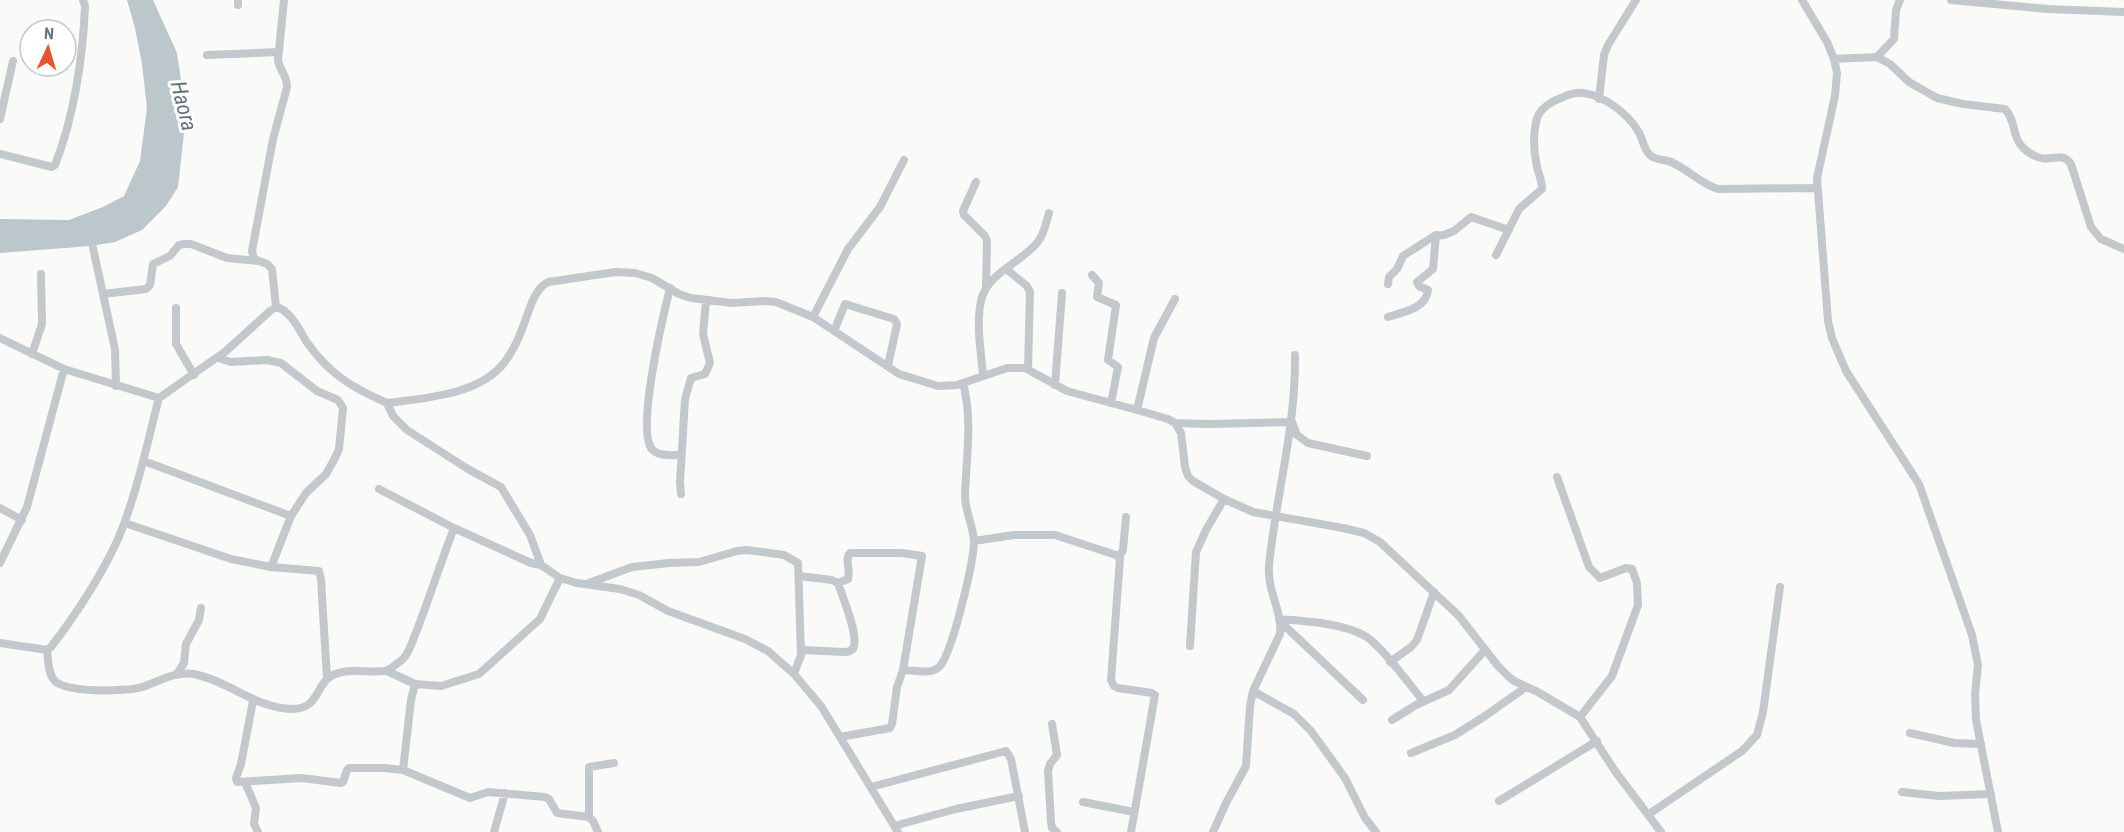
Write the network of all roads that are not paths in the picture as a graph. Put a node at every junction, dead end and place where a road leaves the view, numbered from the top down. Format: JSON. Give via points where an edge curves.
{"nodes":[{"id":1,"x":83,"y":0,"type":"edge"},
{"id":2,"x":284,"y":0,"type":"edge"},
{"id":3,"x":1636,"y":0,"type":"edge"},
{"id":4,"x":1802,"y":0,"type":"edge"},
{"id":5,"x":1900,"y":0,"type":"edge"},
{"id":6,"x":1951,"y":0,"type":"edge"},
{"id":7,"x":2124,"y":12,"type":"edge"},
{"id":8,"x":279,"y":52,"type":"junction"},
{"id":9,"x":207,"y":55,"type":"dead end"},
{"id":10,"x":1877,"y":57,"type":"junction"},
{"id":11,"x":1834,"y":59,"type":"junction"},
{"id":12,"x":13,"y":61,"type":"dead end"},
{"id":13,"x":1599,"y":99,"type":"junction"},
{"id":14,"x":0,"y":119,"type":"edge"},
{"id":15,"x":0,"y":154,"type":"edge"},
{"id":16,"x":904,"y":160,"type":"dead end"},
{"id":17,"x":976,"y":182,"type":"dead end"},
{"id":18,"x":1817,"y":188,"type":"junction"},
{"id":19,"x":1049,"y":213,"type":"dead end"},
{"id":20,"x":1509,"y":230,"type":"junction"},
{"id":21,"x":1436,"y":235,"type":"junction"},
{"id":22,"x":93,"y":248,"type":"dead end"},
{"id":23,"x":2124,"y":249,"type":"edge"},
{"id":24,"x":1496,"y":255,"type":"dead end"},
{"id":25,"x":258,"y":261,"type":"junction"},
{"id":26,"x":1006,"y":269,"type":"junction"},
{"id":27,"x":41,"y":274,"type":"dead end"},
{"id":28,"x":1092,"y":275,"type":"dead end"},
{"id":29,"x":1388,"y":284,"type":"dead end"},
{"id":30,"x":986,"y":287,"type":"junction"},
{"id":31,"x":670,"y":288,"type":"junction"},
{"id":32,"x":1062,"y":292,"type":"dead end"},
{"id":33,"x":103,"y":294,"type":"junction"},
{"id":34,"x":1175,"y":299,"type":"dead end"},
{"id":35,"x":706,"y":301,"type":"junction"},
{"id":36,"x":276,"y":307,"type":"junction"},
{"id":37,"x":176,"y":308,"type":"dead end"},
{"id":38,"x":813,"y":317,"type":"junction"},
{"id":39,"x":1388,"y":317,"type":"dead end"},
{"id":40,"x":834,"y":331,"type":"junction"},
{"id":41,"x":0,"y":338,"type":"edge"},
{"id":42,"x":32,"y":354,"type":"junction"},
{"id":43,"x":1295,"y":355,"type":"dead end"},
{"id":44,"x":218,"y":358,"type":"junction"},
{"id":45,"x":888,"y":366,"type":"junction"},
{"id":46,"x":64,"y":369,"type":"junction"},
{"id":47,"x":1028,"y":369,"type":"junction"},
{"id":48,"x":194,"y":375,"type":"junction"},
{"id":49,"x":983,"y":375,"type":"junction"},
{"id":50,"x":963,"y":382,"type":"junction"},
{"id":51,"x":1054,"y":385,"type":"junction"},
{"id":52,"x":116,"y":386,"type":"junction"},
{"id":53,"x":159,"y":398,"type":"junction"},
{"id":54,"x":387,"y":403,"type":"junction"},
{"id":55,"x":1111,"y":403,"type":"junction"},
{"id":56,"x":1137,"y":410,"type":"junction"},
{"id":57,"x":1292,"y":422,"type":"junction"},
{"id":58,"x":1175,"y":423,"type":"junction"},
{"id":59,"x":681,"y":455,"type":"junction"},
{"id":60,"x":1367,"y":456,"type":"dead end"},
{"id":61,"x":144,"y":461,"type":"junction"},
{"id":62,"x":1557,"y":477,"type":"dead end"},
{"id":63,"x":379,"y":489,"type":"dead end"},
{"id":64,"x":681,"y":494,"type":"dead end"},
{"id":65,"x":1224,"y":499,"type":"junction"},
{"id":66,"x":0,"y":508,"type":"edge"},
{"id":67,"x":291,"y":516,"type":"junction"},
{"id":68,"x":1126,"y":517,"type":"dead end"},
{"id":69,"x":1275,"y":517,"type":"junction"},
{"id":70,"x":22,"y":520,"type":"junction"},
{"id":71,"x":125,"y":524,"type":"junction"},
{"id":72,"x":454,"y":528,"type":"junction"},
{"id":73,"x":974,"y":541,"type":"junction"},
{"id":74,"x":1119,"y":557,"type":"junction"},
{"id":75,"x":0,"y":563,"type":"edge"},
{"id":76,"x":541,"y":565,"type":"junction"},
{"id":77,"x":271,"y":567,"type":"junction"},
{"id":78,"x":799,"y":576,"type":"junction"},
{"id":79,"x":560,"y":578,"type":"junction"},
{"id":80,"x":838,"y":583,"type":"junction"},
{"id":81,"x":587,"y":584,"type":"junction"},
{"id":82,"x":1780,"y":587,"type":"dead end"},
{"id":83,"x":1434,"y":592,"type":"junction"},
{"id":84,"x":201,"y":608,"type":"dead end"},
{"id":85,"x":1280,"y":622,"type":"junction"},
{"id":86,"x":0,"y":643,"type":"edge"},
{"id":87,"x":1190,"y":646,"type":"dead end"},
{"id":88,"x":47,"y":650,"type":"junction"},
{"id":89,"x":801,"y":650,"type":"junction"},
{"id":90,"x":1485,"y":650,"type":"junction"},
{"id":91,"x":1390,"y":662,"type":"junction"},
{"id":92,"x":903,"y":670,"type":"junction"},
{"id":93,"x":387,"y":671,"type":"junction"},
{"id":94,"x":177,"y":674,"type":"junction"},
{"id":95,"x":794,"y":674,"type":"junction"},
{"id":96,"x":327,"y":679,"type":"junction"},
{"id":97,"x":415,"y":684,"type":"junction"},
{"id":98,"x":1526,"y":687,"type":"junction"},
{"id":99,"x":1253,"y":691,"type":"junction"},
{"id":100,"x":1363,"y":700,"type":"dead end"},
{"id":101,"x":253,"y":701,"type":"junction"},
{"id":102,"x":1423,"y":702,"type":"junction"},
{"id":103,"x":1580,"y":717,"type":"junction"},
{"id":104,"x":1392,"y":720,"type":"dead end"},
{"id":105,"x":1052,"y":724,"type":"dead end"},
{"id":106,"x":1910,"y":733,"type":"dead end"},
{"id":107,"x":840,"y":737,"type":"junction"},
{"id":108,"x":1597,"y":741,"type":"junction"},
{"id":109,"x":1981,"y":744,"type":"junction"},
{"id":110,"x":1411,"y":753,"type":"dead end"},
{"id":111,"x":614,"y":763,"type":"dead end"},
{"id":112,"x":403,"y":770,"type":"junction"},
{"id":113,"x":245,"y":782,"type":"junction"},
{"id":114,"x":871,"y":787,"type":"junction"},
{"id":115,"x":1902,"y":792,"type":"dead end"},
{"id":116,"x":505,"y":793,"type":"junction"},
{"id":117,"x":1990,"y":794,"type":"junction"},
{"id":118,"x":1019,"y":796,"type":"junction"},
{"id":119,"x":1498,"y":801,"type":"dead end"},
{"id":120,"x":1083,"y":802,"type":"dead end"},
{"id":121,"x":1134,"y":812,"type":"junction"},
{"id":122,"x":1649,"y":814,"type":"junction"},
{"id":123,"x":589,"y":817,"type":"junction"},
{"id":124,"x":896,"y":829,"type":"edge"},
{"id":125,"x":258,"y":832,"type":"edge"},
{"id":126,"x":494,"y":832,"type":"edge"},
{"id":127,"x":598,"y":832,"type":"edge"},
{"id":128,"x":1025,"y":832,"type":"edge"},
{"id":129,"x":1057,"y":832,"type":"edge"},
{"id":130,"x":1131,"y":832,"type":"edge"},
{"id":131,"x":1213,"y":832,"type":"edge"},
{"id":132,"x":1376,"y":832,"type":"edge"},
{"id":133,"x":1661,"y":832,"type":"edge"},
{"id":134,"x":1998,"y":832,"type":"edge"}],
"edges":[{"from":1,"to":15,"type":"street","via":[[83,43],[76,88],[55,165]]},
{"from":2,"to":8,"type":"street"},
{"from":3,"to":13,"type":"street","via":[[1604,55]]},
{"from":4,"to":11,"type":"street"},
{"from":5,"to":10,"type":"street","via":[[1894,39]]},
{"from":6,"to":7,"type":"street"},
{"from":8,"to":9,"type":"street"},
{"from":8,"to":25,"type":"street","via":[[287,87],[252,251]]},
{"from":10,"to":11,"type":"street"},
{"from":10,"to":23,"type":"street","via":[[1937,98],[2007,110],[2015,137],[2025,150],[2045,160],[2067,158],[2091,226],[2101,239]]},
{"from":11,"to":18,"type":"street","via":[[1836,85]]},
{"from":12,"to":14,"type":"street"},
{"from":13,"to":18,"type":"street","via":[[1633,122],[1649,155],[1670,161],[1710,187]]},
{"from":13,"to":20,"type":"street","via":[[1583,93],[1569,95],[1547,104],[1537,118],[1534,136],[1542,189],[1520,209]]},
{"from":16,"to":38,"type":"street","via":[[880,207],[848,249]]},
{"from":17,"to":30,"type":"street","via":[[963,211],[987,242]]},
{"from":18,"to":109,"type":"street","via":[[1832,338],[1846,371],[1911,470],[1926,501],[1976,646],[1974,707]]},
{"from":19,"to":26,"type":"street","via":[[1040,239]]},
{"from":20,"to":21,"type":"street","via":[[1471,217],[1454,231]]},
{"from":20,"to":24,"type":"street"},
{"from":21,"to":29,"type":"street","via":[[1403,256]]},
{"from":21,"to":39,"type":"street","via":[[1433,269],[1418,282],[1428,290],[1428,296],[1418,306]]},
{"from":22,"to":33,"type":"street"},
{"from":25,"to":33,"type":"street","via":[[227,258],[191,244],[179,245],[170,256],[153,264],[147,289]]},
{"from":25,"to":36,"type":"street","via":[[272,269]]},
{"from":26,"to":30,"type":"street"},
{"from":26,"to":47,"type":"street","via":[[1030,292]]},
{"from":27,"to":42,"type":"street","via":[[42,324]]},
{"from":28,"to":55,"type":"street","via":[[1099,283],[1097,297],[1116,305],[1108,360],[1118,367]]},
{"from":30,"to":49,"type":"street","via":[[979,314]]},
{"from":31,"to":35,"type":"street","via":[[684,297]]},
{"from":31,"to":54,"type":"street","via":[[652,278],[616,272],[548,282],[534,297],[513,351],[498,369],[454,393]]},
{"from":31,"to":59,"type":"street","via":[[648,398],[648,436],[658,454]]},
{"from":32,"to":51,"type":"street"},
{"from":33,"to":52,"type":"street","via":[[115,349]]},
{"from":34,"to":56,"type":"street","via":[[1154,338]]},
{"from":35,"to":38,"type":"street","via":[[766,301]]},
{"from":35,"to":59,"type":"street","via":[[702,330],[710,363],[705,374],[691,378],[687,388]]},
{"from":36,"to":44,"type":"street"},
{"from":36,"to":54,"type":"street","via":[[292,318],[327,369]]},
{"from":37,"to":48,"type":"street","via":[[176,344]]},
{"from":38,"to":40,"type":"street"},
{"from":40,"to":45,"type":"street"},
{"from":40,"to":45,"type":"street","via":[[845,304],[894,319],[897,324]]},
{"from":41,"to":42,"type":"street"},
{"from":42,"to":46,"type":"street"},
{"from":43,"to":57,"type":"street"},
{"from":44,"to":48,"type":"street"},
{"from":44,"to":67,"type":"street","via":[[281,363],[303,381],[338,400],[343,408],[335,458]]},
{"from":45,"to":50,"type":"street","via":[[899,374],[938,386]]},
{"from":46,"to":52,"type":"street"},
{"from":46,"to":70,"type":"street"},
{"from":47,"to":49,"type":"street","via":[[1013,367]]},
{"from":47,"to":51,"type":"street"},
{"from":48,"to":53,"type":"street"},
{"from":49,"to":50,"type":"street"},
{"from":50,"to":73,"type":"street","via":[[969,435],[965,504]]},
{"from":51,"to":55,"type":"street"},
{"from":52,"to":53,"type":"street"},
{"from":53,"to":61,"type":"street"},
{"from":54,"to":76,"type":"street","via":[[407,430],[501,487],[530,535]]},
{"from":55,"to":56,"type":"street"},
{"from":56,"to":58,"type":"street"},
{"from":57,"to":58,"type":"street"},
{"from":57,"to":60,"type":"street","via":[[1298,435],[1308,443]]},
{"from":57,"to":69,"type":"street"},
{"from":58,"to":65,"type":"street","via":[[1181,434],[1188,476]]},
{"from":59,"to":64,"type":"street"},
{"from":61,"to":67,"type":"street"},
{"from":61,"to":71,"type":"street"},
{"from":62,"to":103,"type":"street","via":[[1589,567],[1600,578],[1632,569],[1637,583],[1638,605],[1612,676]]},
{"from":63,"to":72,"type":"street"},
{"from":65,"to":69,"type":"street"},
{"from":65,"to":87,"type":"street","via":[[1196,552]]},
{"from":66,"to":70,"type":"street"},
{"from":67,"to":77,"type":"street"},
{"from":68,"to":74,"type":"street"},
{"from":69,"to":83,"type":"street","via":[[1373,537]]},
{"from":69,"to":85,"type":"street","via":[[1269,578]]},
{"from":70,"to":75,"type":"street"},
{"from":71,"to":77,"type":"street","via":[[231,559]]},
{"from":71,"to":88,"type":"street","via":[[99,575]]},
{"from":72,"to":76,"type":"street"},
{"from":72,"to":93,"type":"street","via":[[408,653]]},
{"from":73,"to":74,"type":"street","via":[[1014,535],[1055,535]]},
{"from":73,"to":92,"type":"street","via":[[966,591],[942,664],[933,671]]},
{"from":74,"to":121,"type":"street","via":[[1111,680],[1118,688],[1155,695]]},
{"from":76,"to":79,"type":"street"},
{"from":77,"to":96,"type":"street","via":[[321,573]]},
{"from":78,"to":80,"type":"street"},
{"from":78,"to":81,"type":"street","via":[[794,559],[747,550],[699,562],[632,567]]},
{"from":78,"to":89,"type":"street"},
{"from":79,"to":81,"type":"street"},
{"from":79,"to":97,"type":"street","via":[[540,619],[479,674],[441,686]]},
{"from":80,"to":89,"type":"street","via":[[852,621],[853,648],[844,652]]},
{"from":80,"to":92,"type":"street","via":[[848,579],[850,553],[922,556]]},
{"from":81,"to":95,"type":"street","via":[[639,595],[668,611],[745,639],[768,651]]},
{"from":82,"to":122,"type":"street","via":[[1757,735],[1742,751]]},
{"from":83,"to":90,"type":"street"},
{"from":83,"to":91,"type":"street","via":[[1417,640]]},
{"from":84,"to":94,"type":"street"},
{"from":85,"to":91,"type":"street","via":[[1339,627],[1360,633]]},
{"from":85,"to":99,"type":"street","via":[[1280,634]]},
{"from":85,"to":100,"type":"street"},
{"from":86,"to":88,"type":"street"},
{"from":88,"to":94,"type":"street","via":[[51,677],[67,687],[120,691]]},
{"from":89,"to":95,"type":"street"},
{"from":90,"to":98,"type":"street","via":[[1507,675]]},
{"from":90,"to":102,"type":"street","via":[[1449,690]]},
{"from":91,"to":102,"type":"street"},
{"from":92,"to":107,"type":"street","via":[[890,728]]},
{"from":93,"to":96,"type":"street","via":[[337,674]]},
{"from":93,"to":97,"type":"street"},
{"from":94,"to":101,"type":"street","via":[[210,679]]},
{"from":95,"to":107,"type":"street"},
{"from":96,"to":101,"type":"street","via":[[313,701],[303,707],[293,709]]},
{"from":97,"to":112,"type":"street"},
{"from":98,"to":103,"type":"street"},
{"from":98,"to":110,"type":"street","via":[[1455,735]]},
{"from":99,"to":131,"type":"street","via":[[1246,766]]},
{"from":99,"to":132,"type":"street","via":[[1294,714],[1311,731],[1346,778]]},
{"from":101,"to":113,"type":"street","via":[[236,778],[237,782]]},
{"from":102,"to":104,"type":"street"},
{"from":103,"to":108,"type":"street"},
{"from":105,"to":129,"type":"street","via":[[1057,755],[1048,771],[1051,822]]},
{"from":106,"to":109,"type":"street","via":[[1954,743]]},
{"from":107,"to":114,"type":"street"},
{"from":108,"to":119,"type":"street"},
{"from":108,"to":122,"type":"street"},
{"from":109,"to":117,"type":"street"},
{"from":111,"to":123,"type":"street","via":[[589,767]]},
{"from":112,"to":113,"type":"street","via":[[350,768],[341,783],[302,778]]},
{"from":112,"to":116,"type":"street","via":[[470,798],[488,792]]},
{"from":113,"to":125,"type":"street","via":[[256,808],[254,824]]},
{"from":114,"to":118,"type":"street","via":[[1006,751]]},
{"from":114,"to":124,"type":"street"},
{"from":115,"to":117,"type":"street","via":[[1938,796]]},
{"from":116,"to":123,"type":"street","via":[[545,797],[557,813]]},
{"from":116,"to":126,"type":"street"},
{"from":117,"to":134,"type":"street"},
{"from":118,"to":124,"type":"street","via":[[956,809]]},
{"from":118,"to":128,"type":"street"},
{"from":120,"to":121,"type":"street"},
{"from":121,"to":130,"type":"street"},
{"from":122,"to":133,"type":"street"},
{"from":123,"to":127,"type":"street"}]}
